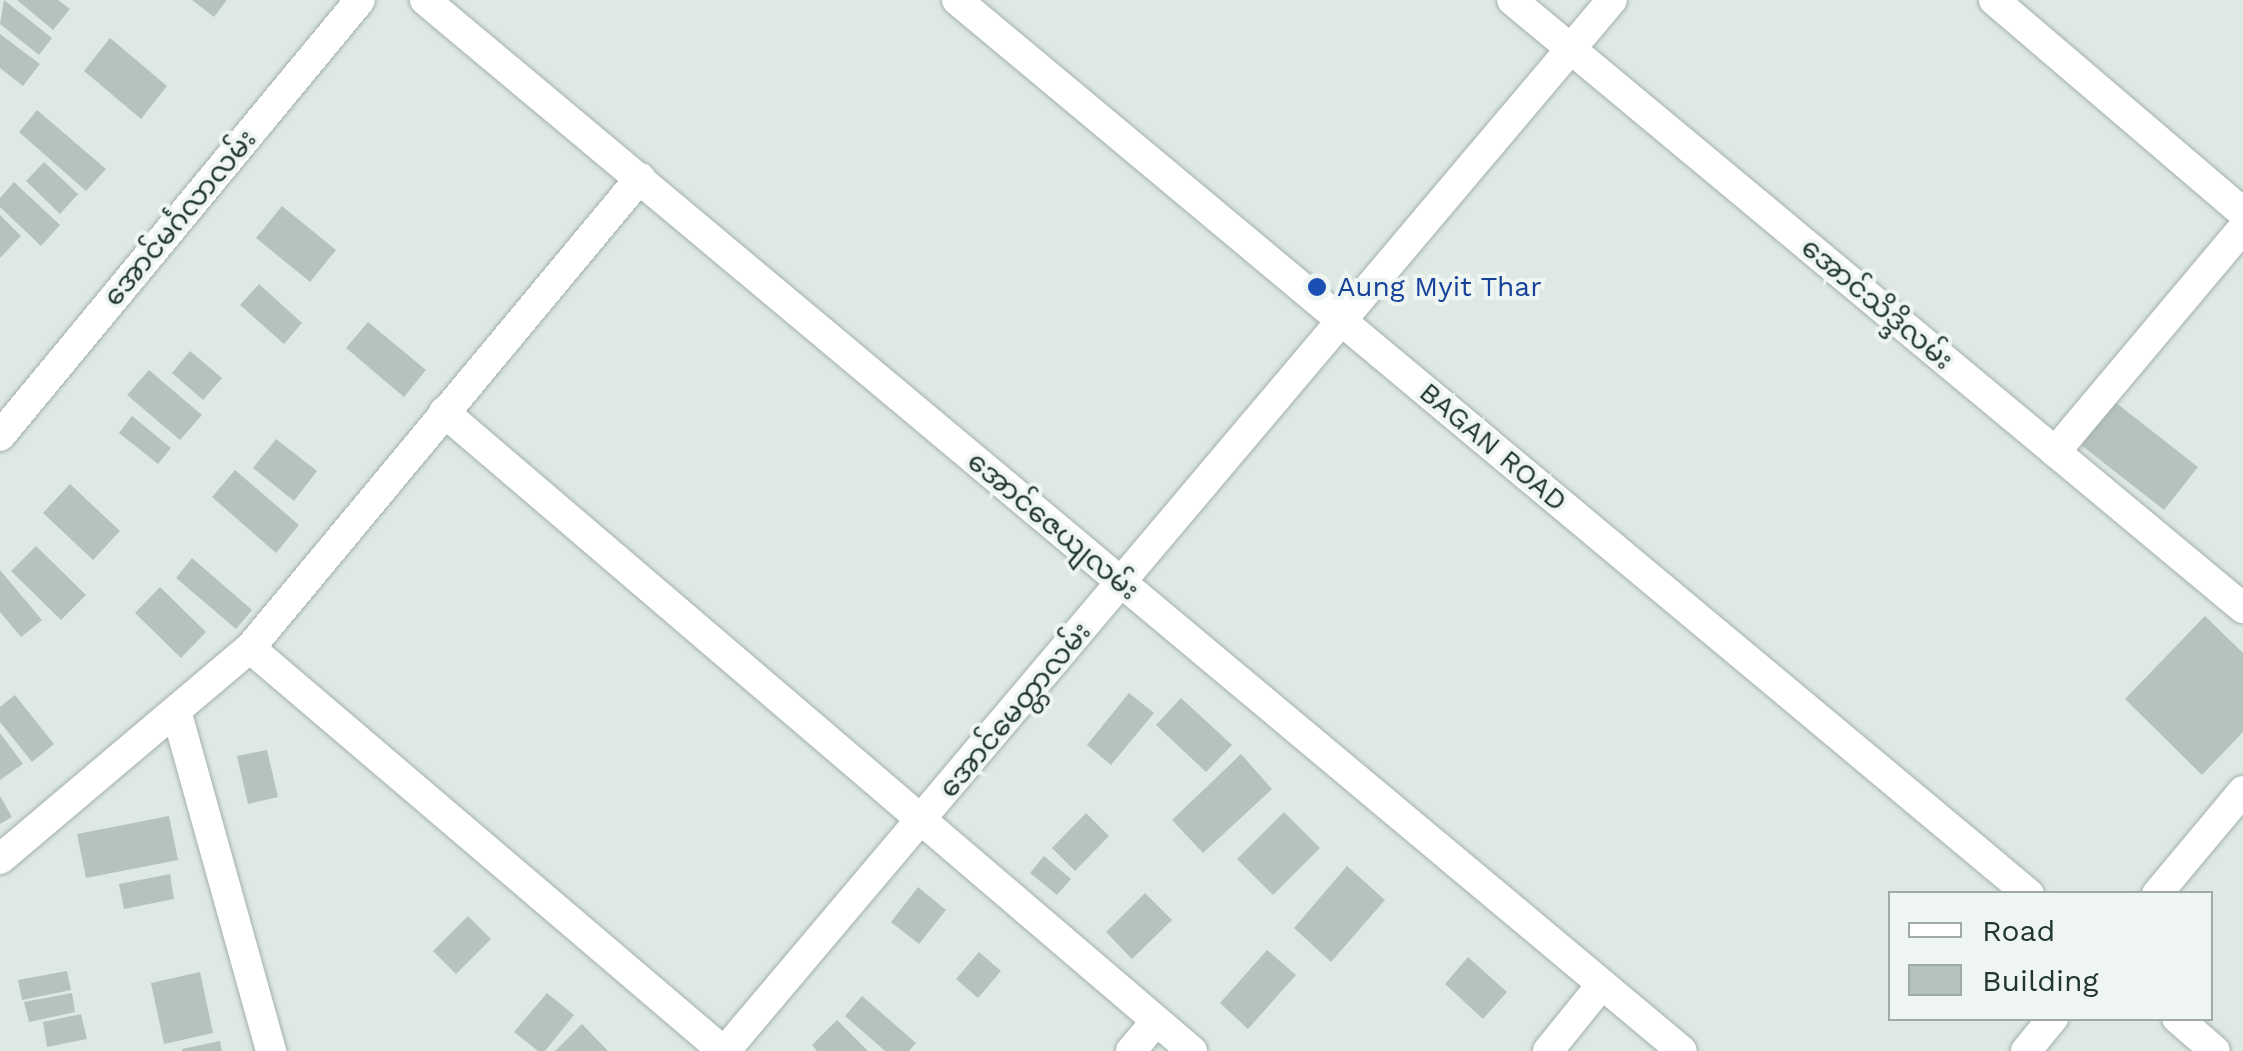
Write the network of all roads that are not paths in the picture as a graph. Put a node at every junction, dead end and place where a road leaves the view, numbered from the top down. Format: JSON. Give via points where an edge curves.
{"nodes":[{"id":1,"x":360,"y":0,"type":"edge"},
{"id":2,"x":425,"y":0,"type":"edge"},
{"id":3,"x":958,"y":0,"type":"edge"},
{"id":4,"x":1512,"y":0,"type":"edge"},
{"id":5,"x":1612,"y":0,"type":"edge"},
{"id":6,"x":1997,"y":1,"type":"edge"},
{"id":7,"x":1571,"y":49,"type":"junction"},
{"id":8,"x":640,"y":178,"type":"junction"},
{"id":9,"x":2243,"y":212,"type":"edge"},
{"id":10,"x":2243,"y":228,"type":"edge"},
{"id":11,"x":1342,"y":322,"type":"junction"},
{"id":12,"x":444,"y":412,"type":"junction"},
{"id":13,"x":0,"y":436,"type":"edge"},
{"id":14,"x":2055,"y":452,"type":"junction"},
{"id":15,"x":1122,"y":584,"type":"junction"},
{"id":16,"x":2243,"y":608,"type":"edge"},
{"id":17,"x":250,"y":648,"type":"junction"},
{"id":18,"x":177,"y":714,"type":"junction"},
{"id":19,"x":2243,"y":791,"type":"edge"},
{"id":20,"x":920,"y":822,"type":"junction"},
{"id":21,"x":0,"y":859,"type":"edge"},
{"id":22,"x":2025,"y":891,"type":"edge"},
{"id":23,"x":2160,"y":891,"type":"edge"},
{"id":24,"x":1602,"y":984,"type":"junction"},
{"id":25,"x":1156,"y":1021,"type":"junction"},
{"id":26,"x":2051,"y":1021,"type":"edge"},
{"id":27,"x":2181,"y":1021,"type":"edge"},
{"id":28,"x":271,"y":1051,"type":"edge"},
{"id":29,"x":724,"y":1051,"type":"edge"},
{"id":30,"x":1131,"y":1051,"type":"edge"},
{"id":31,"x":1192,"y":1051,"type":"edge"},
{"id":32,"x":1548,"y":1051,"type":"edge"},
{"id":33,"x":1682,"y":1051,"type":"edge"},
{"id":34,"x":2026,"y":1051,"type":"edge"},
{"id":35,"x":2216,"y":1051,"type":"edge"}],
"edges":[{"from":1,"to":13,"type":"street","name":"အောင်မင်္ဂလာလမ်း"},
{"from":2,"to":8,"type":"street","name":"အောင်ဇေယျလမ်း"},
{"from":3,"to":11,"type":"street","name":"BAGAN ROAD"},
{"from":4,"to":7,"type":"street","name":"အောင်သိဒ္ဒိလမ်း"},
{"from":5,"to":7,"type":"street"},
{"from":6,"to":9,"type":"street"},
{"from":7,"to":11,"type":"street"},
{"from":7,"to":14,"type":"street","name":"အောင်သိဒ္ဒိလမ်း"},
{"from":8,"to":12,"type":"street"},
{"from":8,"to":15,"type":"street","name":"အောင်ဇေယျလမ်း"},
{"from":10,"to":14,"type":"street"},
{"from":11,"to":15,"type":"street","name":"အောင်မေတ္တာလမ်း"},
{"from":11,"to":22,"type":"street","name":"BAGAN ROAD"},
{"from":12,"to":17,"type":"street"},
{"from":12,"to":20,"type":"street"},
{"from":14,"to":16,"type":"street","name":"အောင်သိဒ္ဒိလမ်း"},
{"from":15,"to":20,"type":"street","name":"အောင်မေတ္တာလမ်း"},
{"from":15,"to":24,"type":"street","name":"အောင်ဇေယျလမ်း"},
{"from":17,"to":18,"type":"street"},
{"from":17,"to":29,"type":"street"},
{"from":18,"to":21,"type":"street"},
{"from":18,"to":28,"type":"street"},
{"from":19,"to":23,"type":"street"},
{"from":20,"to":25,"type":"street"},
{"from":20,"to":29,"type":"street","name":"အောင်မေတ္တာလမ်း"},
{"from":24,"to":32,"type":"street"},
{"from":24,"to":33,"type":"street","name":"အောင်ဇေယျလမ်း"},
{"from":25,"to":30,"type":"street"},
{"from":25,"to":31,"type":"street"},
{"from":26,"to":34,"type":"street"},
{"from":27,"to":35,"type":"street"}]}
